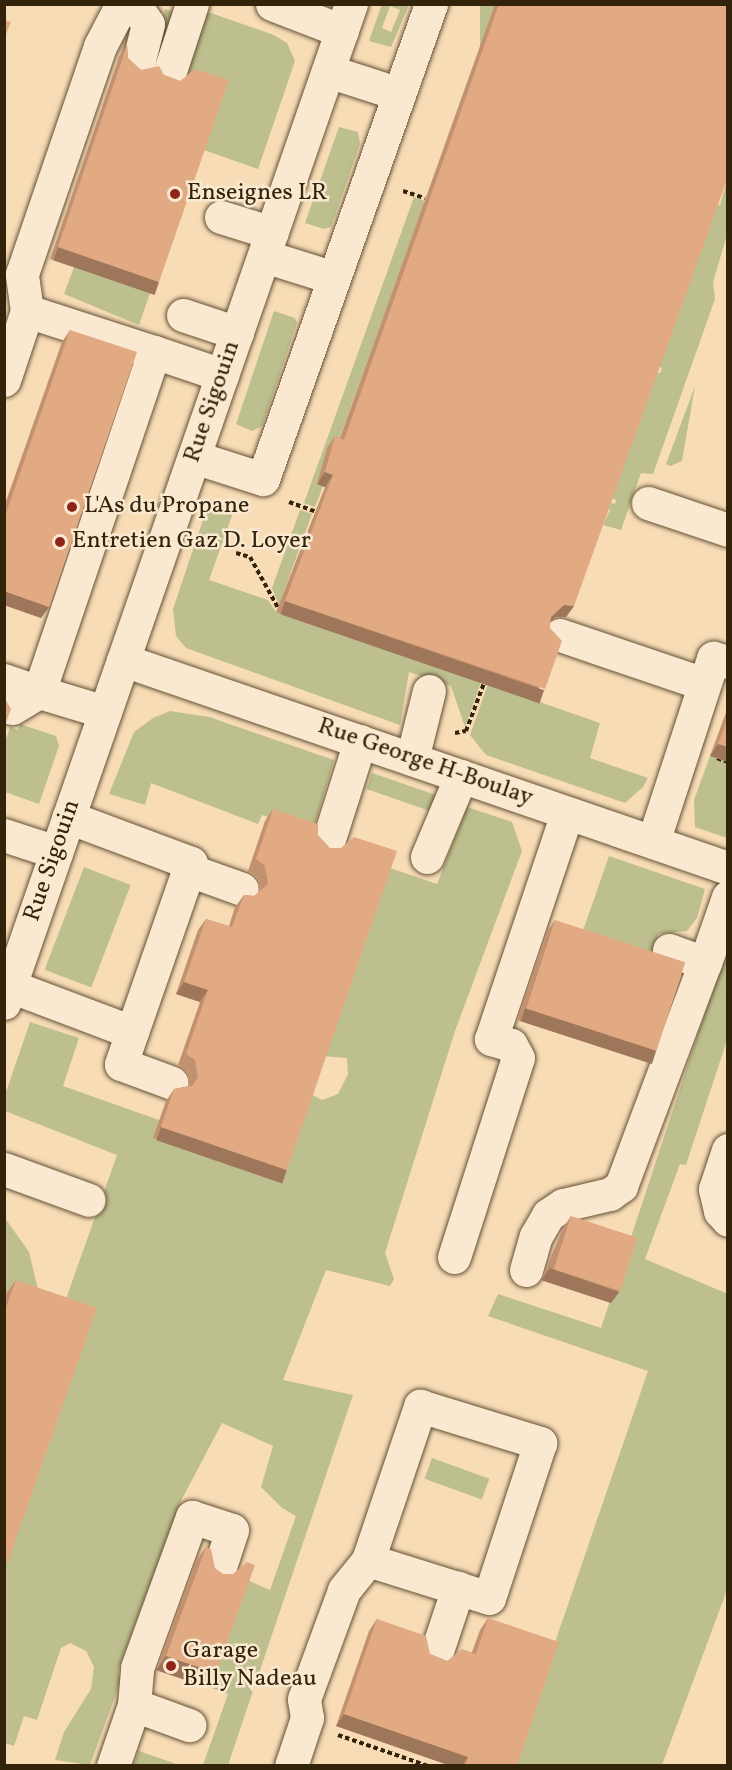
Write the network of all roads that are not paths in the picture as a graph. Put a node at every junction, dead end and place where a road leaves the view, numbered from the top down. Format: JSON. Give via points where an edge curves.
{"nodes":[{"id":1,"x":122,"y":4,"type":"edge"},
{"id":2,"x":134,"y":4,"type":"edge"},
{"id":3,"x":192,"y":4,"type":"edge"},
{"id":4,"x":272,"y":4,"type":"edge"},
{"id":5,"x":431,"y":4,"type":"edge"},
{"id":6,"x":346,"y":18,"type":"edge"},
{"id":7,"x":138,"y":64,"type":"edge"},
{"id":8,"x":328,"y":71,"type":"junction"},
{"id":9,"x":169,"y":74,"type":"edge"},
{"id":10,"x":399,"y":94,"type":"junction"},
{"id":11,"x":221,"y":217,"type":"dead end"},
{"id":12,"x":268,"y":245,"type":"junction"},
{"id":13,"x":334,"y":278,"type":"junction"},
{"id":14,"x":27,"y":311,"type":"junction"},
{"id":15,"x":183,"y":315,"type":"dead end"},
{"id":16,"x":237,"y":333,"type":"junction"},
{"id":17,"x":154,"y":352,"type":"junction"},
{"id":18,"x":222,"y":375,"type":"junction"},
{"id":19,"x":4,"y":380,"type":"edge"},
{"id":20,"x":194,"y":457,"type":"junction"},
{"id":21,"x":648,"y":503,"type":"dead end"},
{"id":22,"x":728,"y":530,"type":"edge"},
{"id":23,"x":560,"y":635,"type":"edge"},
{"id":24,"x":123,"y":660,"type":"junction"},
{"id":25,"x":716,"y":673,"type":"edge"},
{"id":26,"x":429,"y":691,"type":"dead end"},
{"id":27,"x":19,"y":693,"type":"edge"},
{"id":28,"x":105,"y":712,"type":"junction"},
{"id":29,"x":360,"y":741,"type":"junction"},
{"id":30,"x":412,"y":759,"type":"junction"},
{"id":31,"x":461,"y":776,"type":"junction"},
{"id":32,"x":567,"y":813,"type":"junction"},
{"id":33,"x":68,"y":818,"type":"junction"},
{"id":34,"x":4,"y":835,"type":"edge"},
{"id":35,"x":328,"y":842,"type":"edge"},
{"id":36,"x":653,"y":842,"type":"junction"},
{"id":37,"x":56,"y":852,"type":"junction"},
{"id":38,"x":427,"y":857,"type":"dead end"},
{"id":39,"x":728,"y":868,"type":"edge"},
{"id":40,"x":189,"y":870,"type":"junction"},
{"id":41,"x":242,"y":889,"type":"dead end"},
{"id":42,"x":728,"y":897,"type":"edge"},
{"id":43,"x":669,"y":950,"type":"dead end"},
{"id":44,"x":705,"y":963,"type":"junction"},
{"id":45,"x":7,"y":995,"type":"edge"},
{"id":46,"x":132,"y":1032,"type":"junction"},
{"id":47,"x":172,"y":1083,"type":"dead end"},
{"id":48,"x":728,"y":1150,"type":"edge"},
{"id":49,"x":4,"y":1169,"type":"edge"},
{"id":50,"x":89,"y":1200,"type":"dead end"},
{"id":51,"x":728,"y":1221,"type":"edge"},
{"id":52,"x":454,"y":1257,"type":"dead end"},
{"id":53,"x":526,"y":1270,"type":"dead end"},
{"id":54,"x":368,"y":1560,"type":"junction"},
{"id":55,"x":219,"y":1570,"type":"edge"},
{"id":56,"x":458,"y":1588,"type":"junction"},
{"id":57,"x":435,"y":1654,"type":"edge"},
{"id":58,"x":134,"y":1706,"type":"junction"},
{"id":59,"x":189,"y":1725,"type":"dead end"},
{"id":60,"x":113,"y":1766,"type":"edge"},
{"id":61,"x":291,"y":1766,"type":"edge"}],
"edges":[{"from":1,"to":14,"type":"street","via":[[100,46],[22,274]]},
{"from":2,"to":7,"type":"street","via":[[148,24]]},
{"from":3,"to":9,"type":"street"},
{"from":4,"to":6,"type":"street"},
{"from":5,"to":10,"type":"street"},
{"from":6,"to":8,"type":"street","name":"Rue Sigouin"},
{"from":8,"to":10,"type":"street"},
{"from":8,"to":12,"type":"street","name":"Rue Sigouin"},
{"from":10,"to":13,"type":"street"},
{"from":11,"to":12,"type":"street"},
{"from":12,"to":13,"type":"street"},
{"from":12,"to":16,"type":"street","name":"Rue Sigouin"},
{"from":13,"to":20,"type":"street","via":[[263,479]]},
{"from":14,"to":17,"type":"street"},
{"from":14,"to":19,"type":"street"},
{"from":15,"to":16,"type":"street"},
{"from":16,"to":18,"type":"street","name":"Rue Sigouin"},
{"from":17,"to":18,"type":"street"},
{"from":17,"to":27,"type":"street"},
{"from":18,"to":20,"type":"street","name":"Rue Sigouin"},
{"from":20,"to":24,"type":"street","name":"Rue Sigouin"},
{"from":21,"to":22,"type":"street"},
{"from":23,"to":25,"type":"street"},
{"from":24,"to":28,"type":"street","name":"Rue Sigouin"},
{"from":24,"to":29,"type":"street","name":"Rue George H-Boulay"},
{"from":25,"to":36,"type":"street"},
{"from":26,"to":30,"type":"street"},
{"from":27,"to":28,"type":"street"},
{"from":28,"to":33,"type":"street","name":"Rue Sigouin"},
{"from":29,"to":30,"type":"street","name":"Rue George H-Boulay"},
{"from":29,"to":35,"type":"street"},
{"from":30,"to":31,"type":"street","name":"Rue George H-Boulay"},
{"from":31,"to":32,"type":"street","name":"Rue George H-Boulay"},
{"from":31,"to":38,"type":"street"},
{"from":32,"to":36,"type":"street","name":"Rue George H-Boulay"},
{"from":32,"to":52,"type":"street","via":[[491,1039],[511,1045],[518,1058]]},
{"from":33,"to":37,"type":"street","name":"Rue Sigouin"},
{"from":33,"to":40,"type":"street","via":[[191,863]]},
{"from":34,"to":37,"type":"street"},
{"from":36,"to":39,"type":"street","name":"Rue George H-Boulay"},
{"from":37,"to":45,"type":"street","name":"Rue Sigouin"},
{"from":40,"to":41,"type":"street"},
{"from":40,"to":46,"type":"street"},
{"from":42,"to":44,"type":"street"},
{"from":43,"to":44,"type":"street"},
{"from":44,"to":53,"type":"street","via":[[621,1186],[610,1194],[563,1205],[548,1215],[536,1236]]},
{"from":45,"to":46,"type":"street"},
{"from":46,"to":47,"type":"street","via":[[121,1064]]},
{"from":48,"to":51,"type":"street","via":[[715,1189],[720,1211]]},
{"from":49,"to":50,"type":"street"},
{"from":54,"to":56,"type":"street"},
{"from":54,"to":56,"type":"street","via":[[420,1406],[540,1443],[489,1598]]},
{"from":54,"to":61,"type":"street","via":[[344,1590],[333,1618],[304,1699],[307,1718]]},
{"from":55,"to":58,"type":"street","via":[[232,1530],[192,1517],[137,1668]]},
{"from":56,"to":57,"type":"street"},
{"from":58,"to":59,"type":"street"},
{"from":58,"to":60,"type":"street"}]}
